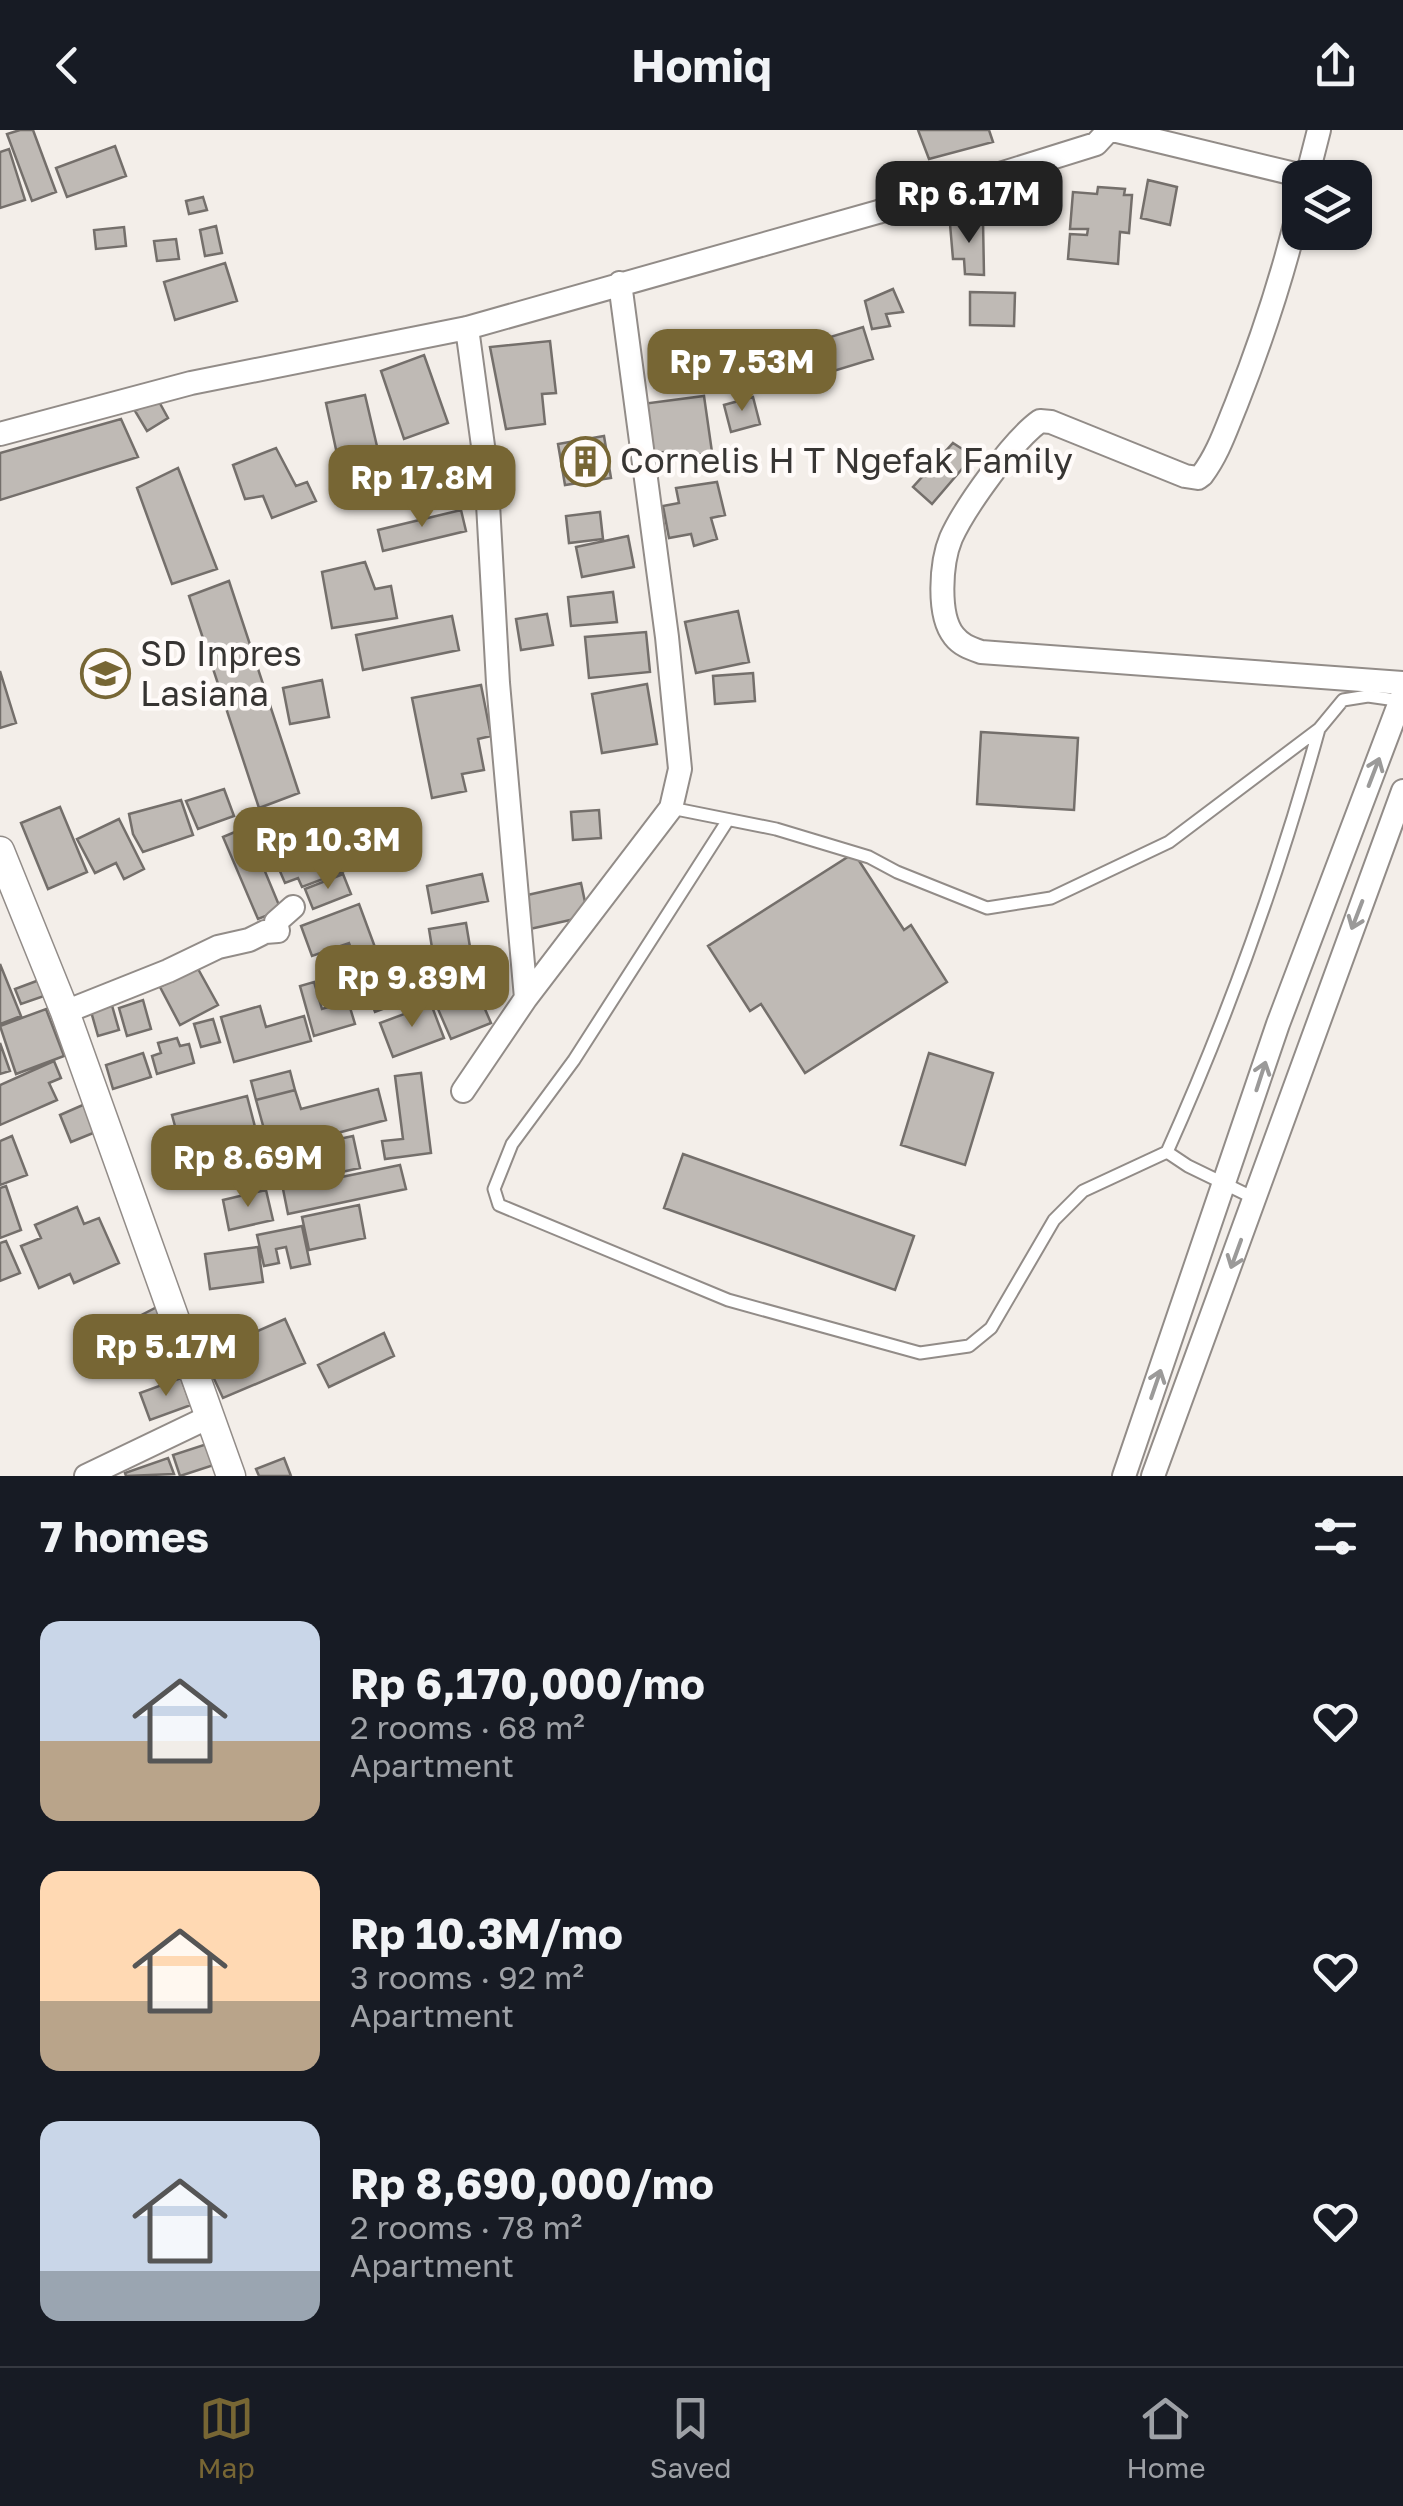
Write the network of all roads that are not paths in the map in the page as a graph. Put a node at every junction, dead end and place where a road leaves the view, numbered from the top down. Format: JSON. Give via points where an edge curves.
{"nodes":[{"id":1,"x":1111,"y":130,"type":"edge"},
{"id":2,"x":1319,"y":130,"type":"edge"},
{"id":3,"x":1311,"y":160,"type":"edge"},
{"id":4,"x":1282,"y":171,"type":"edge"},
{"id":5,"x":1287,"y":250,"type":"edge"},
{"id":6,"x":620,"y":283,"type":"junction"},
{"id":7,"x":467,"y":328,"type":"junction"},
{"id":8,"x":0,"y":434,"type":"edge"},
{"id":9,"x":1402,"y":694,"type":"edge"},
{"id":10,"x":1319,"y":729,"type":"junction"},
{"id":11,"x":1403,"y":790,"type":"edge"},
{"id":12,"x":671,"y":808,"type":"junction"},
{"id":13,"x":728,"y":820,"type":"junction"},
{"id":14,"x":0,"y":852,"type":"edge"},
{"id":15,"x":293,"y":907,"type":"dead end"},
{"id":16,"x":526,"y":998,"type":"junction"},
{"id":17,"x":65,"y":1012,"type":"junction"},
{"id":18,"x":462,"y":1090,"type":"dead end"},
{"id":19,"x":1167,"y":1152,"type":"junction"},
{"id":20,"x":1225,"y":1184,"type":"junction"},
{"id":21,"x":1256,"y":1199,"type":"junction"},
{"id":22,"x":209,"y":1417,"type":"junction"},
{"id":23,"x":86,"y":1476,"type":"edge"},
{"id":24,"x":232,"y":1476,"type":"edge"},
{"id":25,"x":1124,"y":1476,"type":"edge"},
{"id":26,"x":1153,"y":1476,"type":"edge"}],
"edges":[{"from":1,"to":4,"type":"street"},
{"from":1,"to":6,"type":"street","via":[[1096,144],[961,188]]},
{"from":2,"to":3,"type":"street"},
{"from":5,"to":9,"type":"street","via":[[1256,354],[1202,475],[1185,476],[1050,422],[1036,423],[952,536],[947,623],[964,646],[1009,655]]},
{"from":6,"to":7,"type":"street"},
{"from":6,"to":12,"type":"street","via":[[677,729],[680,769]]},
{"from":7,"to":8,"type":"street","via":[[191,383]]},
{"from":7,"to":16,"type":"street","via":[[486,468]]},
{"from":9,"to":10,"type":"lane","via":[[1343,700]]},
{"from":20,"to":9,"type":"street","one_way":true},
{"from":10,"to":13,"type":"lane","via":[[1169,842],[1050,898],[987,908],[870,856]]},
{"from":10,"to":19,"type":"lane","via":[[1286,850],[1220,1032]]},
{"from":11,"to":21,"type":"street","one_way":true},
{"from":12,"to":13,"type":"lane"},
{"from":12,"to":16,"type":"street"},
{"from":13,"to":19,"type":"lane","via":[[512,1144],[494,1190],[499,1204],[728,1300],[920,1353],[969,1346],[991,1328],[1054,1220],[1084,1191]]},
{"from":14,"to":17,"type":"street"},
{"from":15,"to":17,"type":"street","via":[[276,922],[278,931],[218,947]]},
{"from":16,"to":18,"type":"street"},
{"from":17,"to":22,"type":"street"},
{"from":19,"to":20,"type":"lane"},
{"from":20,"to":21,"type":"lane"},
{"from":25,"to":20,"type":"street","one_way":true},
{"from":21,"to":26,"type":"street","one_way":true},
{"from":22,"to":23,"type":"street"},
{"from":22,"to":24,"type":"street"}]}
